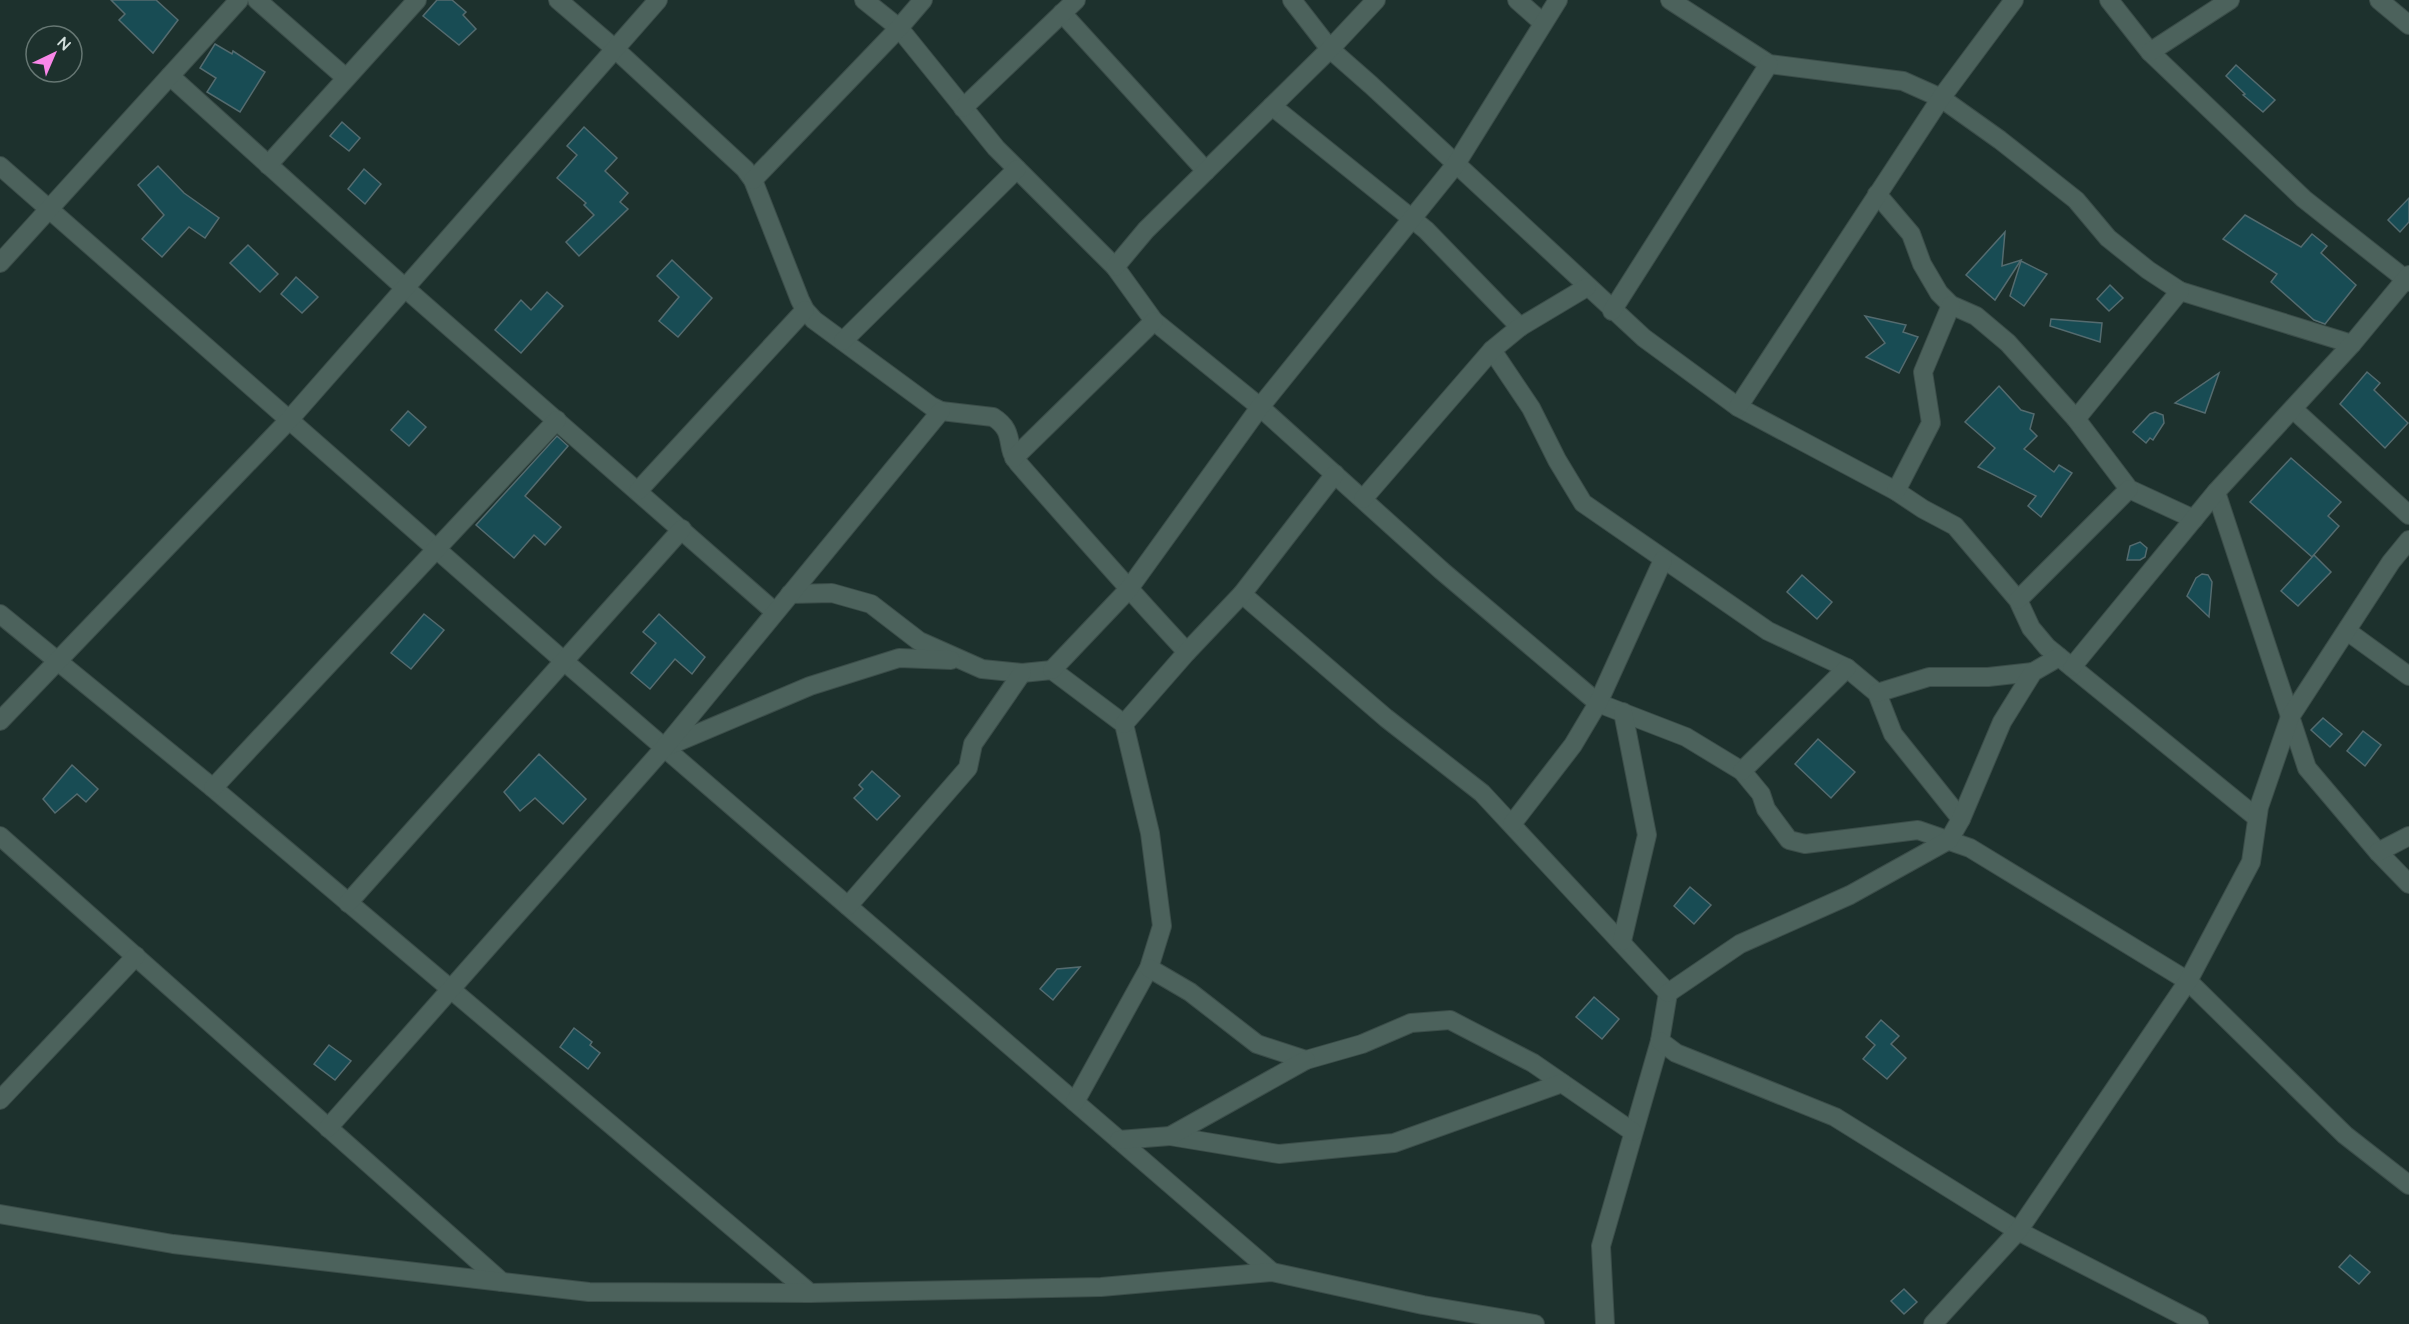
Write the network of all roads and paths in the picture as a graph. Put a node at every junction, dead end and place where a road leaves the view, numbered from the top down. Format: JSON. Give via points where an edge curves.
{"nodes":[{"id":1,"x":238,"y":0,"type":"edge"},
{"id":2,"x":257,"y":0,"type":"edge"},
{"id":3,"x":417,"y":0,"type":"edge"},
{"id":4,"x":558,"y":0,"type":"edge"},
{"id":5,"x":658,"y":0,"type":"edge"},
{"id":6,"x":864,"y":0,"type":"edge"},
{"id":7,"x":923,"y":0,"type":"edge"},
{"id":8,"x":1076,"y":0,"type":"edge"},
{"id":9,"x":1292,"y":0,"type":"edge"},
{"id":10,"x":1376,"y":0,"type":"edge"},
{"id":11,"x":1517,"y":0,"type":"edge"},
{"id":12,"x":1558,"y":0,"type":"edge"},
{"id":13,"x":1670,"y":0,"type":"edge"},
{"id":14,"x":2014,"y":0,"type":"edge"},
{"id":15,"x":2109,"y":0,"type":"edge"},
{"id":16,"x":2230,"y":0,"type":"edge"},
{"id":17,"x":2391,"y":4,"type":"edge"},
{"id":18,"x":1062,"y":14,"type":"junction"},
{"id":19,"x":1543,"y":23,"type":"junction"},
{"id":20,"x":2409,"y":25,"type":"edge"},
{"id":21,"x":899,"y":28,"type":"junction"},
{"id":22,"x":614,"y":48,"type":"junction"},
{"id":23,"x":1330,"y":49,"type":"junction"},
{"id":24,"x":2150,"y":52,"type":"junction"},
{"id":25,"x":1769,"y":64,"type":"junction"},
{"id":26,"x":170,"y":76,"type":"junction"},
{"id":27,"x":346,"y":78,"type":"junction"},
{"id":28,"x":1941,"y":99,"type":"junction"},
{"id":29,"x":1272,"y":106,"type":"junction"},
{"id":30,"x":963,"y":108,"type":"junction"},
{"id":31,"x":1456,"y":164,"type":"junction"},
{"id":32,"x":268,"y":165,"type":"junction"},
{"id":33,"x":0,"y":166,"type":"edge"},
{"id":34,"x":1017,"y":169,"type":"junction"},
{"id":35,"x":1206,"y":171,"type":"junction"},
{"id":36,"x":753,"y":180,"type":"junction"},
{"id":37,"x":1877,"y":194,"type":"junction"},
{"id":38,"x":48,"y":209,"type":"junction"},
{"id":39,"x":1414,"y":219,"type":"junction"},
{"id":40,"x":0,"y":262,"type":"edge"},
{"id":41,"x":1114,"y":267,"type":"junction"},
{"id":42,"x":2408,"y":279,"type":"edge"},
{"id":43,"x":1587,"y":287,"type":"junction"},
{"id":44,"x":405,"y":288,"type":"junction"},
{"id":45,"x":2180,"y":291,"type":"junction"},
{"id":46,"x":1951,"y":304,"type":"junction"},
{"id":47,"x":805,"y":310,"type":"junction"},
{"id":48,"x":1612,"y":311,"type":"junction"},
{"id":49,"x":1154,"y":321,"type":"junction"},
{"id":50,"x":1520,"y":327,"type":"junction"},
{"id":51,"x":843,"y":341,"type":"junction"},
{"id":52,"x":2352,"y":344,"type":"junction"},
{"id":53,"x":1492,"y":350,"type":"junction"},
{"id":54,"x":1260,"y":407,"type":"junction"},
{"id":55,"x":1738,"y":407,"type":"junction"},
{"id":56,"x":2293,"y":409,"type":"junction"},
{"id":57,"x":941,"y":411,"type":"junction"},
{"id":58,"x":2076,"y":419,"type":"junction"},
{"id":59,"x":289,"y":420,"type":"junction"},
{"id":60,"x":556,"y":420,"type":"junction"},
{"id":61,"x":1014,"y":458,"type":"junction"},
{"id":62,"x":1335,"y":474,"type":"junction"},
{"id":63,"x":2130,"y":489,"type":"junction"},
{"id":64,"x":638,"y":491,"type":"junction"},
{"id":65,"x":1896,"y":491,"type":"junction"},
{"id":66,"x":2216,"y":492,"type":"junction"},
{"id":67,"x":1363,"y":499,"type":"junction"},
{"id":68,"x":2409,"y":515,"type":"edge"},
{"id":69,"x":2194,"y":519,"type":"junction"},
{"id":70,"x":682,"y":529,"type":"junction"},
{"id":71,"x":2409,"y":540,"type":"edge"},
{"id":72,"x":436,"y":549,"type":"junction"},
{"id":73,"x":1663,"y":560,"type":"junction"},
{"id":74,"x":1128,"y":590,"type":"junction"},
{"id":75,"x":790,"y":594,"type":"junction"},
{"id":76,"x":1242,"y":594,"type":"junction"},
{"id":77,"x":2018,"y":600,"type":"junction"},
{"id":78,"x":775,"y":612,"type":"junction"},
{"id":79,"x":0,"y":614,"type":"edge"},
{"id":80,"x":2347,"y":630,"type":"junction"},
{"id":81,"x":1187,"y":652,"type":"junction"},
{"id":82,"x":962,"y":660,"type":"junction"},
{"id":83,"x":57,"y":661,"type":"junction"},
{"id":84,"x":565,"y":662,"type":"junction"},
{"id":85,"x":2066,"y":662,"type":"junction"},
{"id":86,"x":1847,"y":668,"type":"junction"},
{"id":87,"x":1052,"y":670,"type":"junction"},
{"id":88,"x":2033,"y":672,"type":"junction"},
{"id":89,"x":1022,"y":673,"type":"junction"},
{"id":90,"x":2409,"y":676,"type":"edge"},
{"id":91,"x":1877,"y":693,"type":"junction"},
{"id":92,"x":1598,"y":703,"type":"junction"},
{"id":93,"x":1623,"y":712,"type":"junction"},
{"id":94,"x":2290,"y":717,"type":"junction"},
{"id":95,"x":0,"y":721,"type":"edge"},
{"id":96,"x":1124,"y":724,"type":"junction"},
{"id":97,"x":664,"y":748,"type":"junction"},
{"id":98,"x":1742,"y":771,"type":"junction"},
{"id":99,"x":213,"y":788,"type":"junction"},
{"id":100,"x":2256,"y":817,"type":"junction"},
{"id":101,"x":1961,"y":819,"type":"junction"},
{"id":102,"x":1512,"y":824,"type":"junction"},
{"id":103,"x":0,"y":836,"type":"edge"},
{"id":104,"x":2409,"y":836,"type":"edge"},
{"id":105,"x":1949,"y":840,"type":"junction"},
{"id":106,"x":2378,"y":852,"type":"junction"},
{"id":107,"x":2409,"y":884,"type":"edge"},
{"id":108,"x":348,"y":903,"type":"junction"},
{"id":109,"x":848,"y":906,"type":"junction"},
{"id":110,"x":1622,"y":941,"type":"junction"},
{"id":111,"x":136,"y":956,"type":"junction"},
{"id":112,"x":1149,"y":969,"type":"junction"},
{"id":113,"x":2188,"y":981,"type":"junction"},
{"id":114,"x":451,"y":990,"type":"junction"},
{"id":115,"x":1668,"y":993,"type":"junction"},
{"id":116,"x":1660,"y":1041,"type":"junction"},
{"id":117,"x":1306,"y":1060,"type":"junction"},
{"id":118,"x":1562,"y":1083,"type":"junction"},
{"id":119,"x":0,"y":1100,"type":"edge"},
{"id":120,"x":1075,"y":1102,"type":"junction"},
{"id":121,"x":328,"y":1128,"type":"junction"},
{"id":122,"x":1633,"y":1131,"type":"junction"},
{"id":123,"x":1170,"y":1136,"type":"junction"},
{"id":124,"x":1119,"y":1140,"type":"junction"},
{"id":125,"x":2409,"y":1185,"type":"edge"},
{"id":126,"x":0,"y":1214,"type":"edge"},
{"id":127,"x":2018,"y":1231,"type":"junction"},
{"id":128,"x":1272,"y":1272,"type":"junction"},
{"id":129,"x":502,"y":1282,"type":"junction"},
{"id":130,"x":810,"y":1293,"type":"junction"},
{"id":131,"x":1535,"y":1324,"type":"edge"},
{"id":132,"x":1605,"y":1324,"type":"edge"},
{"id":133,"x":1933,"y":1324,"type":"edge"},
{"id":134,"x":2199,"y":1324,"type":"edge"}],
"edges":[{"from":1,"to":26,"type":"street"},
{"from":2,"to":27,"type":"street"},
{"from":3,"to":27,"type":"street"},
{"from":4,"to":22,"type":"street"},
{"from":5,"to":22,"type":"street"},
{"from":6,"to":21,"type":"street"},
{"from":7,"to":21,"type":"street"},
{"from":8,"to":18,"type":"street"},
{"from":9,"to":23,"type":"street"},
{"from":10,"to":23,"type":"street"},
{"from":11,"to":19,"type":"street"},
{"from":12,"to":19,"type":"street"},
{"from":13,"to":25,"type":"street"},
{"from":14,"to":28,"type":"street"},
{"from":15,"to":24,"type":"street"},
{"from":16,"to":24,"type":"street"},
{"from":17,"to":20,"type":"street"},
{"from":18,"to":30,"type":"street"},
{"from":18,"to":35,"type":"street"},
{"from":19,"to":31,"type":"street"},
{"from":21,"to":30,"type":"street"},
{"from":21,"to":36,"type":"street"},
{"from":22,"to":36,"type":"street"},
{"from":22,"to":44,"type":"street"},
{"from":23,"to":29,"type":"street"},
{"from":23,"to":31,"type":"street"},
{"from":24,"to":42,"type":"street","via":[[2304,199]]},
{"from":25,"to":28,"type":"street","via":[[1903,81]]},
{"from":25,"to":48,"type":"street"},
{"from":26,"to":32,"type":"street"},
{"from":26,"to":38,"type":"street"},
{"from":27,"to":32,"type":"street"},
{"from":28,"to":37,"type":"street"},
{"from":28,"to":45,"type":"street","via":[[2076,200],[2108,238]]},
{"from":29,"to":35,"type":"street"},
{"from":29,"to":39,"type":"street"},
{"from":30,"to":34,"type":"street"},
{"from":31,"to":39,"type":"street"},
{"from":31,"to":43,"type":"street"},
{"from":32,"to":44,"type":"street"},
{"from":33,"to":38,"type":"street"},
{"from":34,"to":41,"type":"street"},
{"from":34,"to":51,"type":"street"},
{"from":35,"to":41,"type":"street"},
{"from":36,"to":47,"type":"street"},
{"from":37,"to":46,"type":"street","via":[[1911,234],[1922,264],[1939,293]]},
{"from":37,"to":55,"type":"street"},
{"from":38,"to":40,"type":"street"},
{"from":38,"to":59,"type":"street"},
{"from":39,"to":50,"type":"street"},
{"from":39,"to":54,"type":"street"},
{"from":41,"to":49,"type":"street"},
{"from":42,"to":52,"type":"street"},
{"from":43,"to":48,"type":"street"},
{"from":43,"to":50,"type":"street"},
{"from":44,"to":59,"type":"street"},
{"from":44,"to":60,"type":"street"},
{"from":45,"to":52,"type":"street"},
{"from":45,"to":58,"type":"street"},
{"from":46,"to":58,"type":"street","via":[[1976,316],[2008,344]]},
{"from":46,"to":65,"type":"street","via":[[1923,372],[1931,423]]},
{"from":47,"to":51,"type":"street"},
{"from":47,"to":64,"type":"street"},
{"from":48,"to":55,"type":"street"},
{"from":49,"to":54,"type":"street"},
{"from":49,"to":61,"type":"street"},
{"from":50,"to":53,"type":"street"},
{"from":51,"to":57,"type":"street"},
{"from":52,"to":56,"type":"street"},
{"from":53,"to":67,"type":"street"},
{"from":53,"to":73,"type":"street","via":[[1532,408],[1583,503]]},
{"from":54,"to":62,"type":"street"},
{"from":54,"to":74,"type":"street"},
{"from":55,"to":65,"type":"street"},
{"from":56,"to":66,"type":"street"},
{"from":56,"to":68,"type":"street"},
{"from":57,"to":61,"type":"street","via":[[993,417],[1007,428]]},
{"from":57,"to":75,"type":"street"},
{"from":58,"to":63,"type":"street"},
{"from":59,"to":72,"type":"street"},
{"from":59,"to":83,"type":"street"},
{"from":60,"to":64,"type":"street"},
{"from":60,"to":72,"type":"street"},
{"from":61,"to":74,"type":"street"},
{"from":62,"to":67,"type":"street"},
{"from":62,"to":76,"type":"street"},
{"from":63,"to":69,"type":"street"},
{"from":63,"to":77,"type":"street"},
{"from":64,"to":70,"type":"street"},
{"from":65,"to":77,"type":"street","via":[[1955,526]]},
{"from":66,"to":69,"type":"street"},
{"from":66,"to":94,"type":"street"},
{"from":67,"to":92,"type":"street"},
{"from":69,"to":85,"type":"street"},
{"from":70,"to":78,"type":"street"},
{"from":70,"to":84,"type":"street"},
{"from":71,"to":80,"type":"street"},
{"from":72,"to":84,"type":"street"},
{"from":72,"to":99,"type":"street"},
{"from":73,"to":86,"type":"street","via":[[1768,631]]},
{"from":73,"to":92,"type":"street"},
{"from":74,"to":81,"type":"street"},
{"from":74,"to":87,"type":"street"},
{"from":75,"to":78,"type":"street"},
{"from":75,"to":82,"type":"street","via":[[832,593],[871,604],[918,640]]},
{"from":76,"to":81,"type":"street"},
{"from":76,"to":102,"type":"street","via":[[1386,718],[1482,794]]},
{"from":77,"to":85,"type":"street","via":[[2037,636]]},
{"from":78,"to":97,"type":"street"},
{"from":79,"to":83,"type":"street"},
{"from":80,"to":90,"type":"street"},
{"from":80,"to":94,"type":"street"},
{"from":81,"to":96,"type":"street"},
{"from":82,"to":89,"type":"street","via":[[982,669]]},
{"from":82,"to":97,"type":"street","via":[[899,658],[810,686]]},
{"from":83,"to":95,"type":"street"},
{"from":83,"to":99,"type":"street"},
{"from":84,"to":97,"type":"street"},
{"from":84,"to":108,"type":"street"},
{"from":85,"to":88,"type":"street"},
{"from":85,"to":100,"type":"street"},
{"from":86,"to":91,"type":"street"},
{"from":86,"to":98,"type":"street"},
{"from":87,"to":89,"type":"street"},
{"from":87,"to":96,"type":"street"},
{"from":88,"to":91,"type":"street","via":[[1929,677]]},
{"from":88,"to":101,"type":"street","via":[[2002,723]]},
{"from":89,"to":109,"type":"street","via":[[973,744],[968,768]]},
{"from":91,"to":101,"type":"street","via":[[1893,734]]},
{"from":92,"to":93,"type":"street"},
{"from":92,"to":102,"type":"street","via":[[1573,745]]},
{"from":93,"to":98,"type":"street","via":[[1686,737]]},
{"from":93,"to":110,"type":"street","via":[[1647,835]]},
{"from":94,"to":100,"type":"street"},
{"from":94,"to":106,"type":"street","via":[[2307,768]]},
{"from":96,"to":112,"type":"street","via":[[1150,833],[1162,926]]},
{"from":97,"to":109,"type":"street"},
{"from":97,"to":114,"type":"street"},
{"from":98,"to":105,"type":"street","via":[[1761,794],[1766,809],[1788,840],[1805,844],[1918,830]]},
{"from":99,"to":108,"type":"street"},
{"from":100,"to":113,"type":"street","via":[[2251,862]]},
{"from":101,"to":105,"type":"street"},
{"from":102,"to":110,"type":"street"},
{"from":103,"to":111,"type":"street"},
{"from":104,"to":106,"type":"street"},
{"from":105,"to":113,"type":"street","via":[[1970,848]]},
{"from":105,"to":115,"type":"street","via":[[1850,895],[1740,944]]},
{"from":106,"to":107,"type":"street"},
{"from":108,"to":114,"type":"street"},
{"from":109,"to":120,"type":"street"},
{"from":110,"to":115,"type":"street"},
{"from":111,"to":119,"type":"street"},
{"from":111,"to":121,"type":"street"},
{"from":112,"to":117,"type":"street","via":[[1190,992],[1257,1044]]},
{"from":112,"to":120,"type":"street"},
{"from":113,"to":125,"type":"street","via":[[2345,1135]]},
{"from":113,"to":127,"type":"street"},
{"from":114,"to":121,"type":"street"},
{"from":114,"to":130,"type":"street"},
{"from":115,"to":116,"type":"street"},
{"from":116,"to":122,"type":"street"},
{"from":116,"to":127,"type":"street","via":[[1676,1053],[1835,1117]]},
{"from":117,"to":118,"type":"street","via":[[1362,1044],[1411,1023],[1450,1020],[1533,1063]]},
{"from":117,"to":123,"type":"street"},
{"from":118,"to":122,"type":"street"},
{"from":118,"to":123,"type":"street","via":[[1394,1143],[1279,1154]]},
{"from":120,"to":124,"type":"street"},
{"from":121,"to":129,"type":"street"},
{"from":122,"to":132,"type":"street","via":[[1602,1245]]},
{"from":123,"to":124,"type":"street"},
{"from":124,"to":128,"type":"street"},
{"from":126,"to":129,"type":"street","via":[[173,1244]]},
{"from":127,"to":133,"type":"street"},
{"from":127,"to":134,"type":"street"},
{"from":128,"to":130,"type":"street","via":[[1101,1287]]},
{"from":128,"to":131,"type":"street","via":[[1423,1305]]},
{"from":129,"to":130,"type":"street","via":[[589,1292]]}]}
